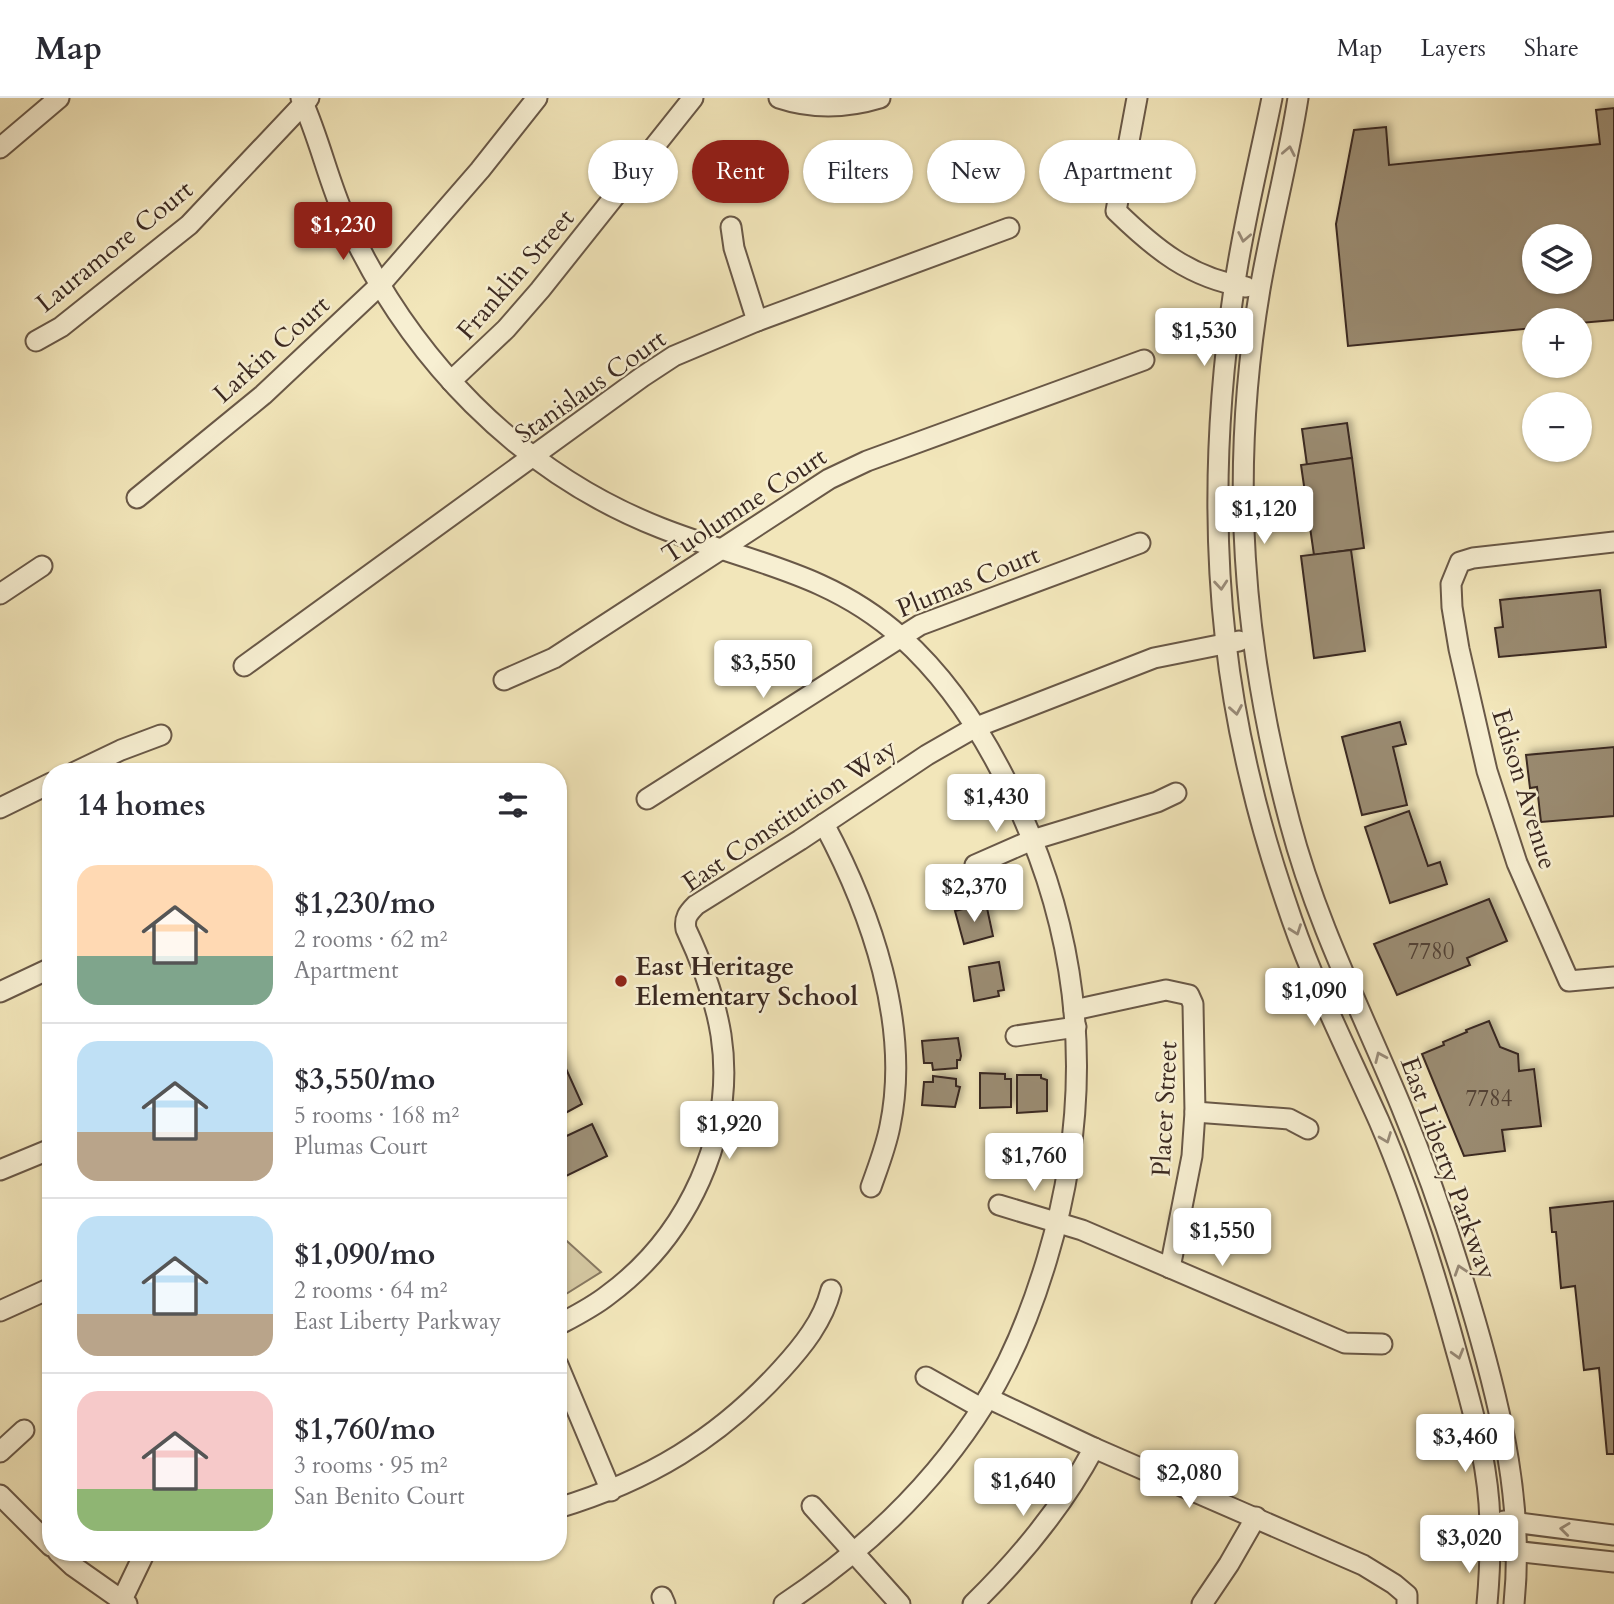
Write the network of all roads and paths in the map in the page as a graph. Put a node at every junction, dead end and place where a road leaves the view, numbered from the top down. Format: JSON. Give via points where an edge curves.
{"nodes":[{"id":1,"x":59,"y":98,"type":"edge"},
{"id":2,"x":537,"y":98,"type":"edge"},
{"id":3,"x":693,"y":98,"type":"edge"},
{"id":4,"x":779,"y":98,"type":"edge"},
{"id":5,"x":880,"y":98,"type":"edge"},
{"id":6,"x":1138,"y":98,"type":"edge"},
{"id":7,"x":1272,"y":98,"type":"edge"},
{"id":8,"x":1298,"y":98,"type":"edge"},
{"id":9,"x":305,"y":100,"type":"edge"},
{"id":10,"x":0,"y":148,"type":"edge"},
{"id":11,"x":731,"y":227,"type":"dead end"},
{"id":12,"x":1009,"y":228,"type":"dead end"},
{"id":13,"x":380,"y":285,"type":"junction"},
{"id":14,"x":1234,"y":285,"type":"junction"},
{"id":15,"x":1260,"y":290,"type":"junction"},
{"id":16,"x":757,"y":321,"type":"junction"},
{"id":17,"x":36,"y":341,"type":"dead end"},
{"id":18,"x":1144,"y":360,"type":"dead end"},
{"id":19,"x":451,"y":382,"type":"junction"},
{"id":20,"x":533,"y":457,"type":"junction"},
{"id":21,"x":138,"y":498,"type":"dead end"},
{"id":22,"x":1614,"y":542,"type":"edge"},
{"id":23,"x":1140,"y":543,"type":"dead end"},
{"id":24,"x":723,"y":550,"type":"junction"},
{"id":25,"x":42,"y":566,"type":"dead end"},
{"id":26,"x":0,"y":594,"type":"edge"},
{"id":27,"x":900,"y":636,"type":"junction"},
{"id":28,"x":1252,"y":639,"type":"junction"},
{"id":29,"x":1226,"y":643,"type":"junction"},
{"id":30,"x":244,"y":666,"type":"dead end"},
{"id":31,"x":504,"y":680,"type":"dead end"},
{"id":32,"x":974,"y":728,"type":"junction"},
{"id":33,"x":161,"y":735,"type":"dead end"},
{"id":34,"x":94,"y":763,"type":"edge"},
{"id":35,"x":42,"y":787,"type":"edge"},
{"id":36,"x":1176,"y":793,"type":"dead end"},
{"id":37,"x":647,"y":799,"type":"dead end"},
{"id":38,"x":0,"y":808,"type":"edge"},
{"id":39,"x":824,"y":824,"type":"junction"},
{"id":40,"x":1032,"y":840,"type":"junction"},
{"id":41,"x":975,"y":865,"type":"dead end"},
{"id":42,"x":42,"y":972,"type":"edge"},
{"id":43,"x":1614,"y":977,"type":"edge"},
{"id":44,"x":0,"y":992,"type":"edge"},
{"id":45,"x":1075,"y":1019,"type":"junction"},
{"id":46,"x":1016,"y":1036,"type":"dead end"},
{"id":47,"x":1195,"y":1112,"type":"junction"},
{"id":48,"x":1308,"y":1129,"type":"dead end"},
{"id":49,"x":42,"y":1153,"type":"edge"},
{"id":50,"x":0,"y":1170,"type":"edge"},
{"id":51,"x":871,"y":1186,"type":"dead end"},
{"id":52,"x":999,"y":1205,"type":"dead end"},
{"id":53,"x":1058,"y":1221,"type":"junction"},
{"id":54,"x":1170,"y":1268,"type":"junction"},
{"id":55,"x":831,"y":1290,"type":"dead end"},
{"id":56,"x":42,"y":1292,"type":"edge"},
{"id":57,"x":0,"y":1311,"type":"edge"},
{"id":58,"x":567,"y":1320,"type":"edge"},
{"id":59,"x":1382,"y":1344,"type":"dead end"},
{"id":60,"x":926,"y":1377,"type":"dead end"},
{"id":61,"x":567,"y":1386,"type":"edge"},
{"id":62,"x":984,"y":1403,"type":"junction"},
{"id":63,"x":24,"y":1430,"type":"dead end"},
{"id":64,"x":1094,"y":1448,"type":"junction"},
{"id":65,"x":0,"y":1452,"type":"edge"},
{"id":66,"x":611,"y":1491,"type":"junction"},
{"id":67,"x":0,"y":1495,"type":"edge"},
{"id":68,"x":567,"y":1505,"type":"edge"},
{"id":69,"x":812,"y":1506,"type":"dead end"},
{"id":70,"x":1256,"y":1517,"type":"junction"},
{"id":71,"x":1489,"y":1519,"type":"junction"},
{"id":72,"x":1516,"y":1523,"type":"junction"},
{"id":73,"x":1614,"y":1535,"type":"edge"},
{"id":74,"x":42,"y":1537,"type":"edge"},
{"id":75,"x":1489,"y":1548,"type":"junction"},
{"id":76,"x":1516,"y":1552,"type":"junction"},
{"id":77,"x":855,"y":1553,"type":"junction"},
{"id":78,"x":68,"y":1561,"type":"edge"},
{"id":79,"x":141,"y":1561,"type":"edge"},
{"id":80,"x":1614,"y":1562,"type":"edge"},
{"id":81,"x":1407,"y":1600,"type":"edge"},
{"id":82,"x":123,"y":1603,"type":"edge"},
{"id":83,"x":784,"y":1604,"type":"edge"},
{"id":84,"x":900,"y":1604,"type":"edge"},
{"id":85,"x":973,"y":1604,"type":"edge"},
{"id":86,"x":1202,"y":1604,"type":"edge"},
{"id":87,"x":1487,"y":1604,"type":"edge"},
{"id":88,"x":1514,"y":1604,"type":"edge"}],
"edges":[{"from":1,"to":10,"type":"street"},
{"from":2,"to":13,"type":"street","name":"Larkin Court"},
{"from":3,"to":19,"type":"street","name":"Franklin Street","via":[[540,290]]},
{"from":4,"to":5,"type":"street","via":[[829,106]]},
{"from":6,"to":14,"type":"street","via":[[1116,211],[1179,265]]},
{"from":7,"to":14,"type":"street","name":"East Liberty Parkway","one_way":true},
{"from":15,"to":8,"type":"street","name":"East Liberty Parkway","one_way":true},
{"from":9,"to":13,"type":"street","via":[[342,212]]},
{"from":9,"to":17,"type":"street","name":"Lauramore Court","via":[[189,225],[61,327]]},
{"from":11,"to":16,"type":"street"},
{"from":12,"to":16,"type":"street","name":"Stanislaus Court"},
{"from":13,"to":19,"type":"street"},
{"from":13,"to":21,"type":"street","name":"Larkin Court","via":[[263,395]]},
{"from":14,"to":15,"type":"street"},
{"from":14,"to":29,"type":"street","name":"East Liberty Parkway","one_way":true,"via":[[1218,452],[1219,569]]},
{"from":15,"to":28,"type":"street","name":"East Liberty Parkway","via":[[1242,485]]},
{"from":16,"to":20,"type":"street","name":"Stanislaus Court","via":[[656,367]]},
{"from":18,"to":24,"type":"street","name":"Tuolumne Court","via":[[866,461],[793,500]]},
{"from":19,"to":20,"type":"street"},
{"from":20,"to":24,"type":"street","via":[[589,495],[633,517]]},
{"from":20,"to":30,"type":"street","name":"Stanislaus Court"},
{"from":22,"to":43,"type":"street","name":"Edison Avenue","via":[[1473,558],[1460,562],[1451,584],[1459,649],[1487,771],[1549,939],[1569,981]]},
{"from":23,"to":27,"type":"street","name":"Plumas Court","via":[[951,612]]},
{"from":24,"to":27,"type":"street","via":[[816,581]]},
{"from":24,"to":31,"type":"street","name":"Tuolumne Court","via":[[554,658]]},
{"from":25,"to":26,"type":"street"},
{"from":27,"to":32,"type":"street","via":[[945,686]]},
{"from":27,"to":37,"type":"street","name":"Plumas Court"},
{"from":28,"to":29,"type":"street","name":"East Constitution Way"},
{"from":72,"to":28,"type":"street","name":"East Liberty Parkway","one_way":true,"via":[[1502,1416],[1465,1285],[1422,1158],[1334,956],[1300,858],[1263,713]]},
{"from":29,"to":32,"type":"street","name":"East Constitution Way","via":[[1154,658]]},
{"from":29,"to":71,"type":"street","name":"East Liberty Parkway","one_way":true,"via":[[1249,777],[1293,922],[1381,1125],[1436,1279],[1483,1458]]},
{"from":32,"to":39,"type":"street","name":"East Constitution Way"},
{"from":32,"to":40,"type":"street","via":[[1010,789]]},
{"from":33,"to":34,"type":"street"},
{"from":35,"to":38,"type":"street"},
{"from":36,"to":40,"type":"street"},
{"from":39,"to":51,"type":"street","via":[[866,915],[892,1026],[892,1112]]},
{"from":39,"to":58,"type":"street","name":"East Constitution Way","via":[[688,913],[685,922],[713,997],[722,1044],[722,1094],[710,1155],[692,1198],[661,1245],[607,1296]]},
{"from":40,"to":41,"type":"street"},
{"from":40,"to":45,"type":"street","via":[[1056,914]]},
{"from":42,"to":44,"type":"street"},
{"from":45,"to":46,"type":"street"},
{"from":45,"to":47,"type":"street","name":"Placer Street","via":[[1166,990],[1189,995],[1195,1016]]},
{"from":45,"to":53,"type":"street","via":[[1076,1113]]},
{"from":47,"to":48,"type":"street","via":[[1289,1119]]},
{"from":47,"to":54,"type":"street","name":"Placer Street","via":[[1188,1185]]},
{"from":49,"to":50,"type":"street"},
{"from":52,"to":53,"type":"street"},
{"from":53,"to":54,"type":"street"},
{"from":53,"to":62,"type":"street","via":[[1030,1314]]},
{"from":54,"to":59,"type":"street","via":[[1345,1343]]},
{"from":55,"to":66,"type":"street","via":[[826,1310],[806,1341],[741,1410],[688,1451]]},
{"from":56,"to":57,"type":"street"},
{"from":60,"to":62,"type":"street"},
{"from":61,"to":66,"type":"street"},
{"from":62,"to":64,"type":"street"},
{"from":62,"to":77,"type":"street","via":[[926,1482]]},
{"from":63,"to":65,"type":"street"},
{"from":64,"to":70,"type":"street"},
{"from":64,"to":85,"type":"street","via":[[1049,1518]]},
{"from":66,"to":68,"type":"street"},
{"from":67,"to":74,"type":"street"},
{"from":69,"to":77,"type":"street"},
{"from":70,"to":81,"type":"street","via":[[1378,1573]]},
{"from":70,"to":86,"type":"street"},
{"from":71,"to":72,"type":"street"},
{"from":71,"to":75,"type":"street","name":"East Liberty Parkway"},
{"from":73,"to":72,"type":"street","one_way":true},
{"from":72,"to":76,"type":"street","name":"East Liberty Parkway"},
{"from":75,"to":76,"type":"street"},
{"from":75,"to":87,"type":"street","name":"East Liberty Parkway"},
{"from":76,"to":80,"type":"street"},
{"from":76,"to":88,"type":"street","name":"East Liberty Parkway"},
{"from":77,"to":83,"type":"street"},
{"from":77,"to":84,"type":"street"},
{"from":78,"to":82,"type":"street"},
{"from":79,"to":82,"type":"street"}]}
